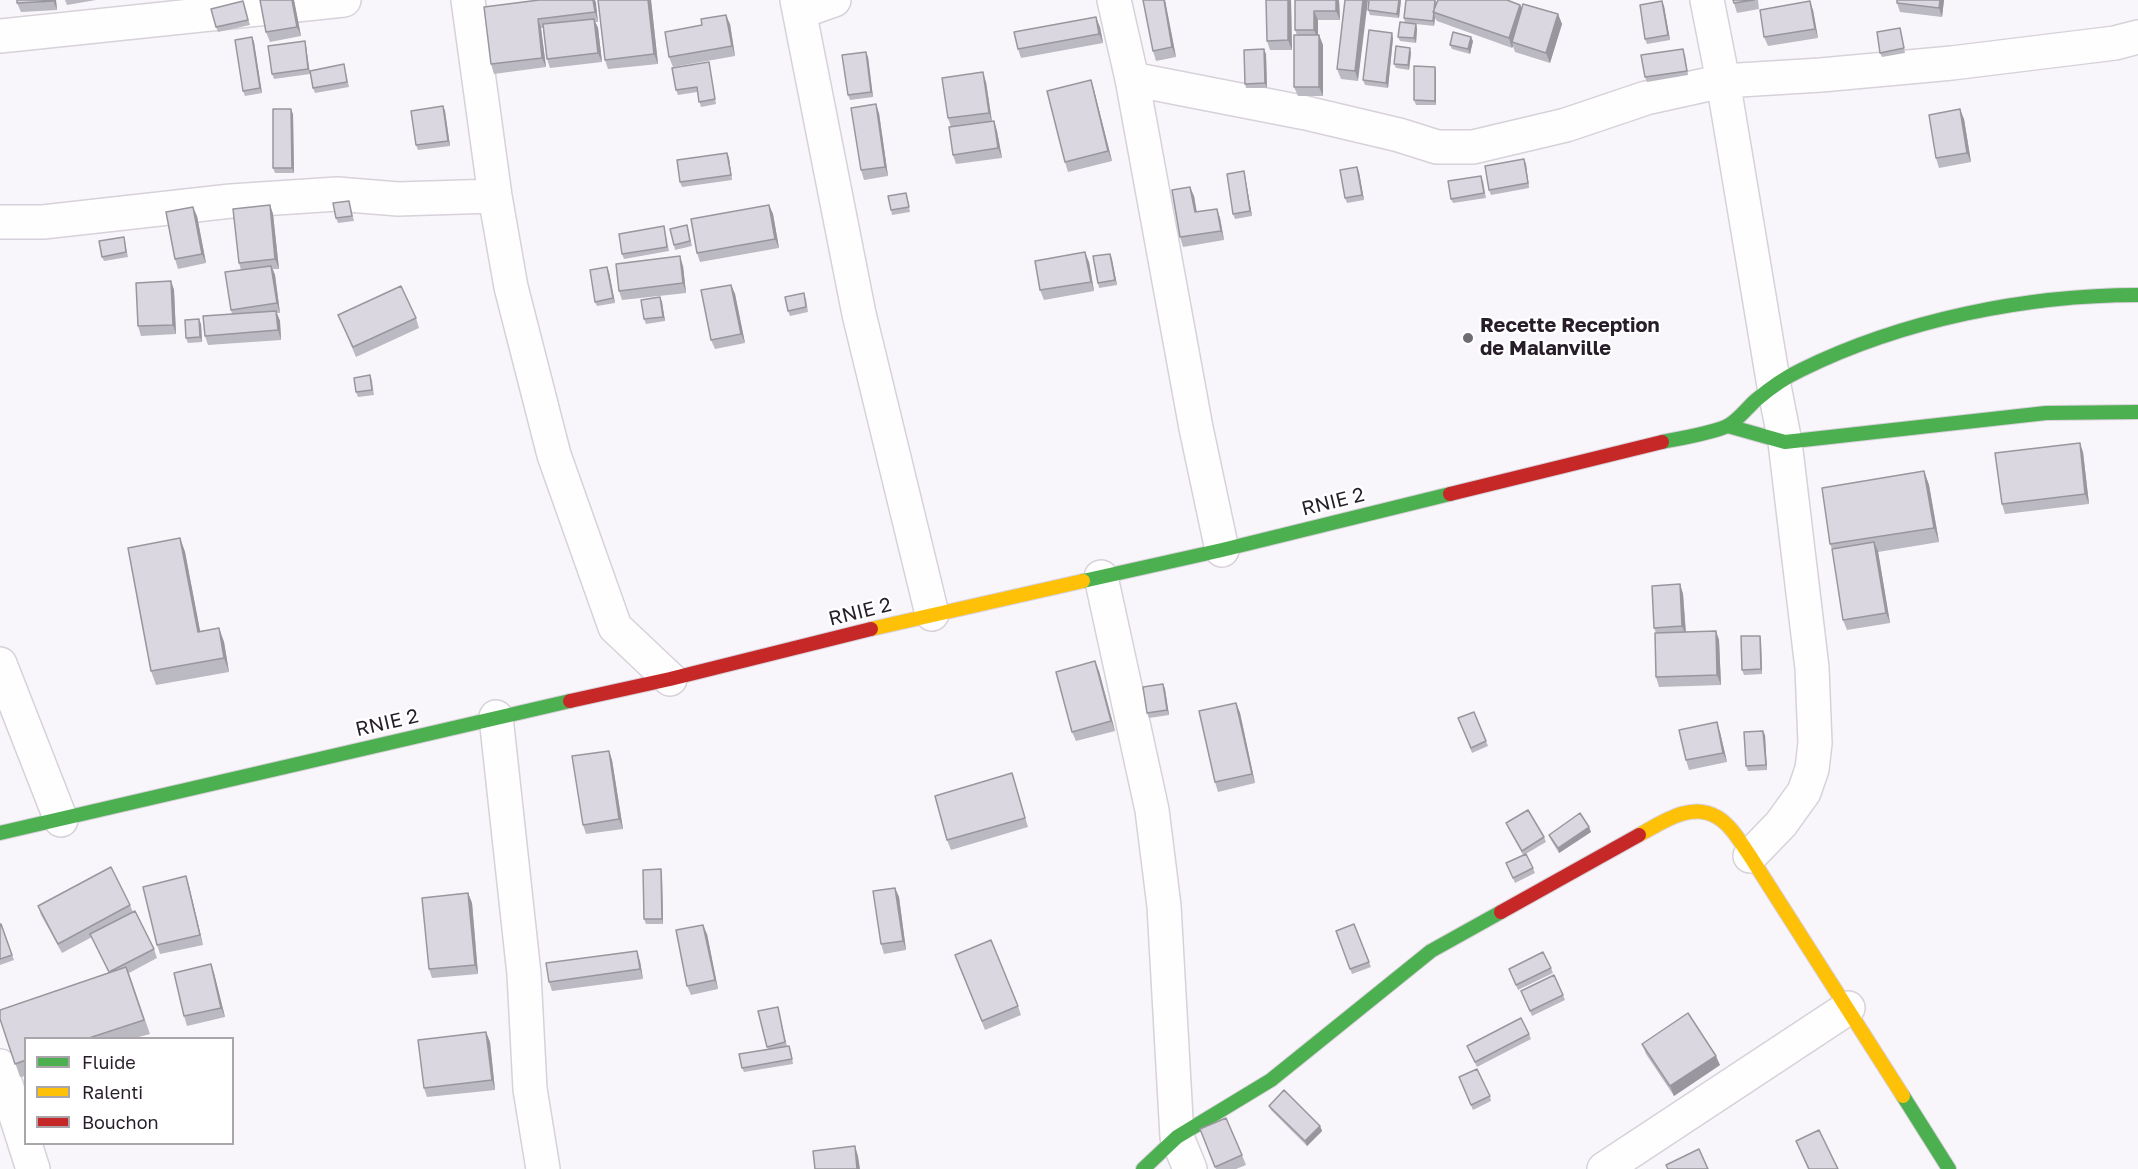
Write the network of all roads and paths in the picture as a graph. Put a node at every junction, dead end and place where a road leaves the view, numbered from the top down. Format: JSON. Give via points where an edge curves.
{"nodes":[{"id":1,"x":344,"y":0,"type":"edge"},
{"id":2,"x":468,"y":0,"type":"edge"},
{"id":3,"x":834,"y":0,"type":"edge"},
{"id":4,"x":1113,"y":0,"type":"edge"},
{"id":5,"x":1707,"y":0,"type":"edge"},
{"id":6,"x":798,"y":6,"type":"edge"},
{"id":7,"x":0,"y":36,"type":"edge"},
{"id":8,"x":2138,"y":37,"type":"edge"},
{"id":9,"x":1132,"y":78,"type":"junction"},
{"id":10,"x":1723,"y":81,"type":"junction"},
{"id":11,"x":495,"y":196,"type":"junction"},
{"id":12,"x":0,"y":222,"type":"edge"},
{"id":13,"x":2138,"y":295,"type":"edge"},
{"id":14,"x":1774,"y":386,"type":"junction"},
{"id":15,"x":2138,"y":412,"type":"edge"},
{"id":16,"x":1728,"y":426,"type":"junction"},
{"id":17,"x":1785,"y":442,"type":"junction"},
{"id":18,"x":1222,"y":550,"type":"junction"},
{"id":19,"x":1101,"y":578,"type":"junction"},
{"id":20,"x":932,"y":614,"type":"junction"},
{"id":21,"x":0,"y":664,"type":"edge"},
{"id":22,"x":670,"y":679,"type":"junction"},
{"id":23,"x":496,"y":717,"type":"junction"},
{"id":24,"x":61,"y":820,"type":"junction"},
{"id":25,"x":0,"y":833,"type":"edge"},
{"id":26,"x":1750,"y":856,"type":"junction"},
{"id":27,"x":1848,"y":1008,"type":"junction"},
{"id":28,"x":0,"y":1066,"type":"edge"},
{"id":29,"x":1176,"y":1137,"type":"junction"},
{"id":30,"x":24,"y":1141,"type":"edge"},
{"id":31,"x":25,"y":1145,"type":"edge"},
{"id":32,"x":33,"y":1169,"type":"edge"},
{"id":33,"x":543,"y":1169,"type":"edge"},
{"id":34,"x":1143,"y":1169,"type":"edge"},
{"id":35,"x":1190,"y":1169,"type":"edge"},
{"id":36,"x":1604,"y":1169,"type":"edge"},
{"id":37,"x":1949,"y":1169,"type":"edge"}],
"edges":[{"from":1,"to":7,"type":"street"},
{"from":2,"to":11,"type":"street"},
{"from":3,"to":6,"type":"street"},
{"from":4,"to":9,"type":"street"},
{"from":5,"to":10,"type":"street"},
{"from":6,"to":20,"type":"street","via":[[859,314]]},
{"from":8,"to":10,"type":"street","via":[[1952,63]]},
{"from":9,"to":10,"type":"street","via":[[1306,113],[1437,147],[1473,147],[1566,125],[1646,98]]},
{"from":9,"to":18,"type":"street"},
{"from":10,"to":14,"type":"street"},
{"from":11,"to":12,"type":"street","via":[[398,199],[337,194],[231,201],[43,222]]},
{"from":11,"to":22,"type":"street","via":[[511,287],[557,466],[615,627]]},
{"from":13,"to":14,"type":"main road","number":"RNIE 2","via":[[2068,298],[1996,308],[1938,322],[1823,360]]},
{"from":14,"to":16,"type":"main road","number":"RNIE 2"},
{"from":14,"to":17,"type":"street"},
{"from":15,"to":17,"type":"main road","number":"RNIE 2","via":[[2046,413]]},
{"from":16,"to":17,"type":"main road","number":"RNIE 2"},
{"from":16,"to":18,"type":"main road","name":"RNIE 2","number":"RNIE 2"},
{"from":17,"to":26,"type":"street","via":[[1812,668],[1815,743],[1804,792],[1781,824]]},
{"from":18,"to":19,"type":"main road","name":"RNIE 2","number":"RNIE 2"},
{"from":19,"to":20,"type":"main road","name":"RNIE 2","number":"RNIE 2"},
{"from":19,"to":29,"type":"street","via":[[1152,810],[1164,906]]},
{"from":20,"to":22,"type":"main road","name":"RNIE 2","number":"RNIE 2"},
{"from":21,"to":24,"type":"street"},
{"from":22,"to":23,"type":"main road","name":"RNIE 2","number":"RNIE 2"},
{"from":23,"to":24,"type":"main road","name":"RNIE 2","number":"RNIE 2"},
{"from":23,"to":33,"type":"street","via":[[524,974],[530,1089]]},
{"from":24,"to":25,"type":"main road","name":"RNIE 2","number":"RNIE 2"},
{"from":26,"to":27,"type":"main road"},
{"from":26,"to":29,"type":"main road","via":[[1717,817],[1690,812],[1672,817],[1431,951],[1271,1080]]},
{"from":27,"to":36,"type":"street"},
{"from":27,"to":37,"type":"main road"},
{"from":28,"to":30,"type":"street"},
{"from":29,"to":34,"type":"main road"},
{"from":29,"to":35,"type":"street"},
{"from":31,"to":32,"type":"street"}]}
